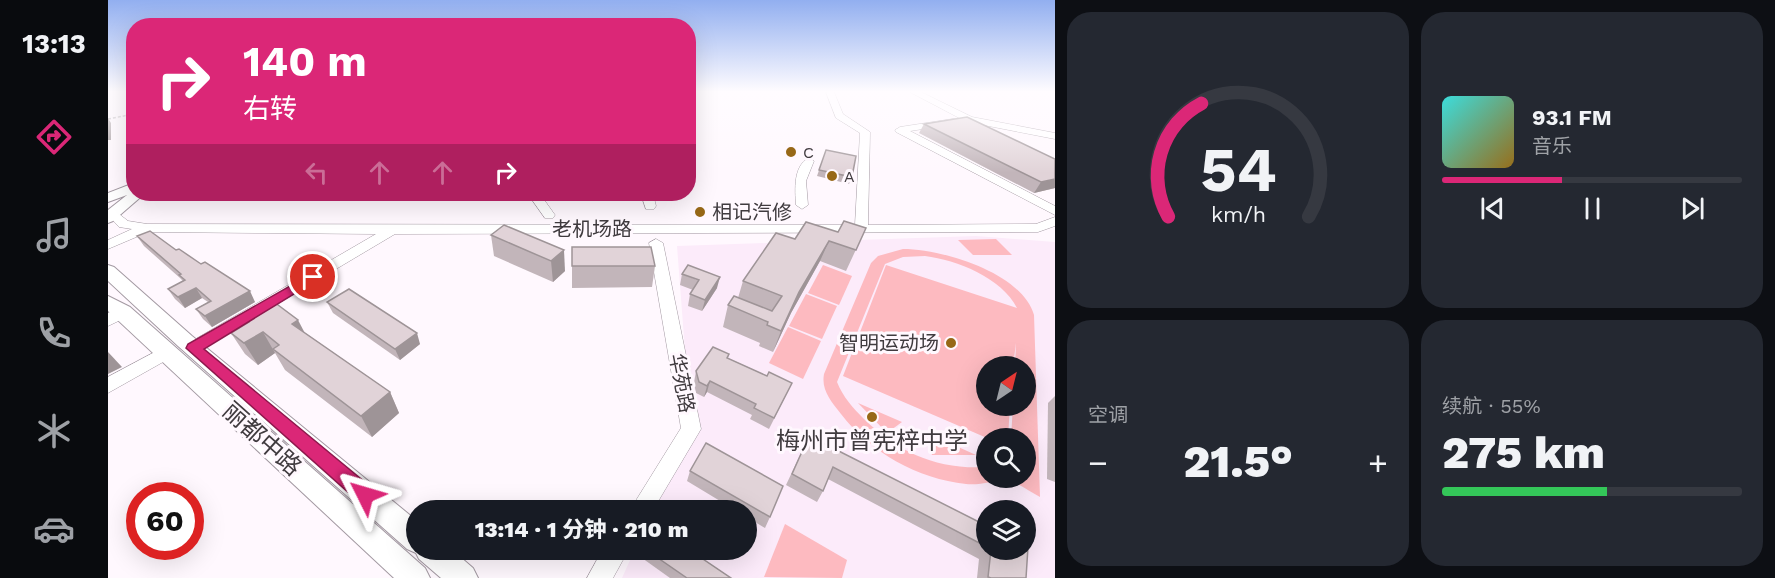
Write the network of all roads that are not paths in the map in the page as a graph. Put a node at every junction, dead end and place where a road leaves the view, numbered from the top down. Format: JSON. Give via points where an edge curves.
{"nodes":[{"id":1,"x":844,"y":119,"type":"edge"},
{"id":2,"x":968,"y":119,"type":"junction"},
{"id":3,"x":1055,"y":136,"type":"edge"},
{"id":4,"x":1005,"y":138,"type":"edge"},
{"id":5,"x":809,"y":161,"type":"dead end"},
{"id":6,"x":108,"y":190,"type":"edge"},
{"id":7,"x":126,"y":190,"type":"edge"},
{"id":8,"x":126,"y":193,"type":"edge"},
{"id":9,"x":108,"y":198,"type":"edge"},
{"id":10,"x":126,"y":199,"type":"edge"},
{"id":11,"x":539,"y":201,"type":"edge"},
{"id":12,"x":802,"y":204,"type":"dead end"},
{"id":13,"x":1055,"y":211,"type":"edge"},
{"id":14,"x":110,"y":213,"type":"edge"},
{"id":15,"x":549,"y":215,"type":"dead end"},
{"id":16,"x":1055,"y":222,"type":"edge"},
{"id":17,"x":147,"y":228,"type":"junction"},
{"id":18,"x":1038,"y":228,"type":"junction"},
{"id":19,"x":861,"y":229,"type":"junction"},
{"id":20,"x":392,"y":230,"type":"junction"},
{"id":21,"x":1055,"y":232,"type":"edge"},
{"id":22,"x":656,"y":243,"type":"dead end"},
{"id":23,"x":108,"y":245,"type":"edge"},
{"id":24,"x":108,"y":271,"type":"edge"},
{"id":25,"x":113,"y":312,"type":"edge"},
{"id":26,"x":193,"y":348,"type":"junction"},
{"id":27,"x":166,"y":352,"type":"junction"},
{"id":28,"x":108,"y":386,"type":"edge"},
{"id":29,"x":647,"y":500,"type":"edge"},
{"id":30,"x":406,"y":530,"type":"edge"},
{"id":31,"x":442,"y":560,"type":"edge"},
{"id":32,"x":610,"y":560,"type":"edge"},
{"id":33,"x":415,"y":578,"type":"edge"},
{"id":34,"x":463,"y":578,"type":"edge"},
{"id":35,"x":599,"y":578,"type":"edge"}],
"edges":[{"from":1,"to":19,"type":"street","via":[[864,132]]},
{"from":2,"to":3,"type":"street"},
{"from":2,"to":4,"type":"street"},
{"from":2,"to":13,"type":"street","via":[[900,130]]},
{"from":5,"to":12,"type":"street","via":[[800,181]]},
{"from":6,"to":7,"type":"main road"},
{"from":8,"to":9,"type":"main road"},
{"from":10,"to":14,"type":"main road"},
{"from":11,"to":15,"type":"street"},
{"from":14,"to":17,"type":"street","via":[[124,224]]},
{"from":16,"to":18,"type":"street","name":"老机场路"},
{"from":17,"to":20,"type":"street","name":"老机场路"},
{"from":17,"to":23,"type":"street"},
{"from":18,"to":19,"type":"street","name":"老机场路"},
{"from":18,"to":21,"type":"street","name":"老机场路"},
{"from":19,"to":20,"type":"street","name":"老机场路"},
{"from":20,"to":26,"type":"street"},
{"from":22,"to":29,"type":"street","name":"华苑路","via":[[691,429]]},
{"from":24,"to":26,"type":"main road","name":"丽都中路"},
{"from":25,"to":27,"type":"main road","name":"丽都中路"},
{"from":26,"to":30,"type":"main road","name":"丽都中路"},
{"from":27,"to":28,"type":"street"},
{"from":27,"to":33,"type":"main road","name":"丽都中路"},
{"from":31,"to":34,"type":"main road"},
{"from":32,"to":35,"type":"street"}]}
